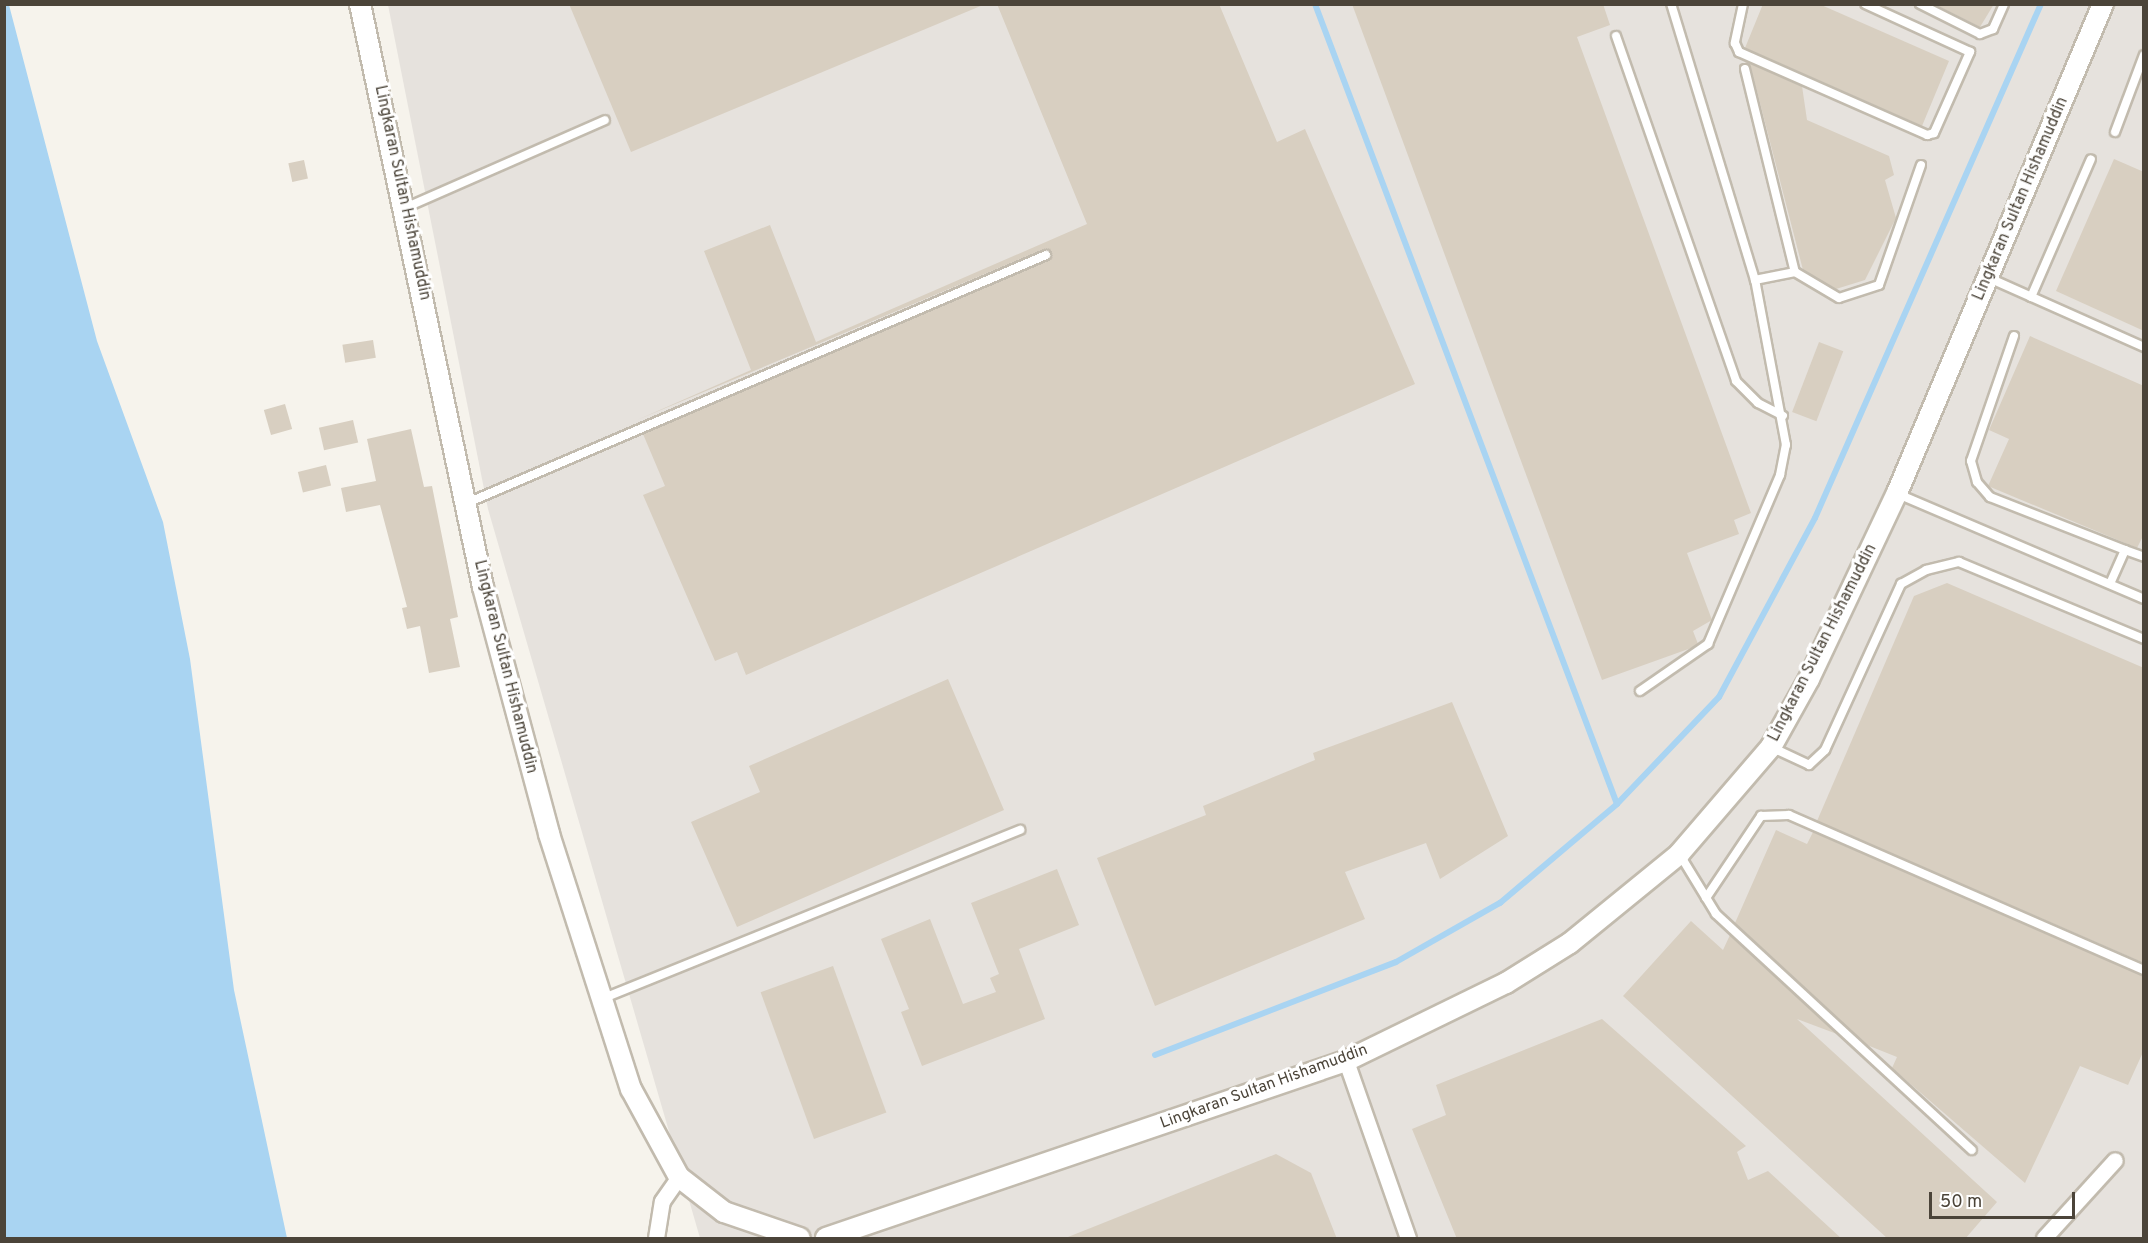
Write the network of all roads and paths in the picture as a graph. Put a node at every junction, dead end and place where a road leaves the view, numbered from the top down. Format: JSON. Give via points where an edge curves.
{"nodes":[{"id":1,"x":360,"y":4,"type":"edge"},
{"id":2,"x":1671,"y":4,"type":"edge"},
{"id":3,"x":1865,"y":4,"type":"edge"},
{"id":4,"x":1920,"y":4,"type":"edge"},
{"id":5,"x":2004,"y":4,"type":"edge"},
{"id":6,"x":2103,"y":4,"type":"edge"},
{"id":7,"x":1743,"y":5,"type":"edge"},
{"id":8,"x":1616,"y":36,"type":"dead end"},
{"id":9,"x":2144,"y":55,"type":"edge"},
{"id":10,"x":1745,"y":69,"type":"dead end"},
{"id":11,"x":605,"y":120,"type":"dead end"},
{"id":12,"x":2115,"y":132,"type":"dead end"},
{"id":13,"x":2091,"y":159,"type":"dead end"},
{"id":14,"x":1921,"y":165,"type":"dead end"},
{"id":15,"x":407,"y":207,"type":"junction"},
{"id":16,"x":1046,"y":255,"type":"dead end"},
{"id":17,"x":1795,"y":272,"type":"junction"},
{"id":18,"x":1988,"y":277,"type":"junction"},
{"id":19,"x":1755,"y":280,"type":"junction"},
{"id":20,"x":2031,"y":297,"type":"junction"},
{"id":21,"x":2014,"y":336,"type":"dead end"},
{"id":22,"x":2144,"y":347,"type":"edge"},
{"id":23,"x":1783,"y":416,"type":"junction"},
{"id":24,"x":1897,"y":493,"type":"junction"},
{"id":25,"x":465,"y":504,"type":"junction"},
{"id":26,"x":2125,"y":550,"type":"junction"},
{"id":27,"x":2144,"y":557,"type":"edge"},
{"id":28,"x":2110,"y":584,"type":"junction"},
{"id":29,"x":2144,"y":599,"type":"edge"},
{"id":30,"x":2144,"y":639,"type":"edge"},
{"id":31,"x":1640,"y":691,"type":"dead end"},
{"id":32,"x":1771,"y":747,"type":"junction"},
{"id":33,"x":1020,"y":830,"type":"dead end"},
{"id":34,"x":1679,"y":854,"type":"junction"},
{"id":35,"x":1706,"y":898,"type":"junction"},
{"id":36,"x":2144,"y":970,"type":"edge"},
{"id":37,"x":604,"y":998,"type":"junction"},
{"id":38,"x":1346,"y":1061,"type":"junction"},
{"id":39,"x":1972,"y":1150,"type":"dead end"},
{"id":40,"x":2115,"y":1160,"type":"dead end"},
{"id":41,"x":679,"y":1177,"type":"junction"},
{"id":42,"x":656,"y":1239,"type":"edge"},
{"id":43,"x":800,"y":1239,"type":"edge"},
{"id":44,"x":826,"y":1239,"type":"edge"},
{"id":45,"x":1408,"y":1239,"type":"edge"},
{"id":46,"x":2044,"y":1239,"type":"edge"}],
"edges":[{"from":1,"to":15,"type":"street","name":"Lingkaran Sultan Hishamuddin"},
{"from":2,"to":19,"type":"lane"},
{"from":3,"to":7,"type":"lane","via":[[1970,52],[1934,133],[1927,135],[1739,52],[1735,42]]},
{"from":4,"to":5,"type":"lane","via":[[1980,34],[1993,29]]},
{"from":6,"to":18,"type":"street","name":"Lingkaran Sultan Hishamuddin"},
{"from":8,"to":23,"type":"lane","via":[[1736,381],[1758,403]]},
{"from":9,"to":12,"type":"lane"},
{"from":10,"to":17,"type":"lane"},
{"from":11,"to":15,"type":"lane"},
{"from":13,"to":20,"type":"lane"},
{"from":14,"to":17,"type":"lane","via":[[1879,285],[1839,298]]},
{"from":15,"to":25,"type":"street","name":"Lingkaran Sultan Hishamuddin"},
{"from":16,"to":25,"type":"lane"},
{"from":17,"to":19,"type":"lane"},
{"from":18,"to":20,"type":"lane"},
{"from":18,"to":24,"type":"street","name":"Lingkaran Sultan Hishamuddin"},
{"from":19,"to":23,"type":"lane"},
{"from":20,"to":22,"type":"lane"},
{"from":21,"to":26,"type":"lane","via":[[1971,461],[1977,482],[1990,497]]},
{"from":23,"to":31,"type":"lane","via":[[1786,445],[1780,475],[1708,644]]},
{"from":24,"to":28,"type":"lane"},
{"from":24,"to":32,"type":"street","name":"Lingkaran Sultan Hishamuddin"},
{"from":25,"to":37,"type":"street","name":"Lingkaran Sultan Hishamuddin","via":[[549,834]]},
{"from":26,"to":27,"type":"lane"},
{"from":26,"to":28,"type":"lane"},
{"from":28,"to":29,"type":"lane"},
{"from":30,"to":32,"type":"lane","via":[[1959,561],[1926,570],[1901,584],[1825,750],[1809,765]]},
{"from":32,"to":34,"type":"street","name":"Lingkaran Sultan Hishamuddin"},
{"from":33,"to":37,"type":"lane"},
{"from":34,"to":35,"type":"lane"},
{"from":34,"to":38,"type":"street","name":"Lingkaran Sultan Hishamuddin","via":[[1570,944],[1506,983]]},
{"from":35,"to":36,"type":"lane","via":[[1761,816],[1789,815]]},
{"from":35,"to":39,"type":"lane","via":[[1716,914]]},
{"from":37,"to":41,"type":"street","name":"Lingkaran Sultan Hishamuddin","via":[[631,1089]]},
{"from":38,"to":44,"type":"street","name":"Lingkaran Sultan Hishamuddin"},
{"from":38,"to":45,"type":"street"},
{"from":40,"to":46,"type":"street"},
{"from":41,"to":42,"type":"street","via":[[662,1200]]},
{"from":41,"to":43,"type":"street","name":"Lingkaran Sultan Hishamuddin","via":[[724,1212]]}]}
